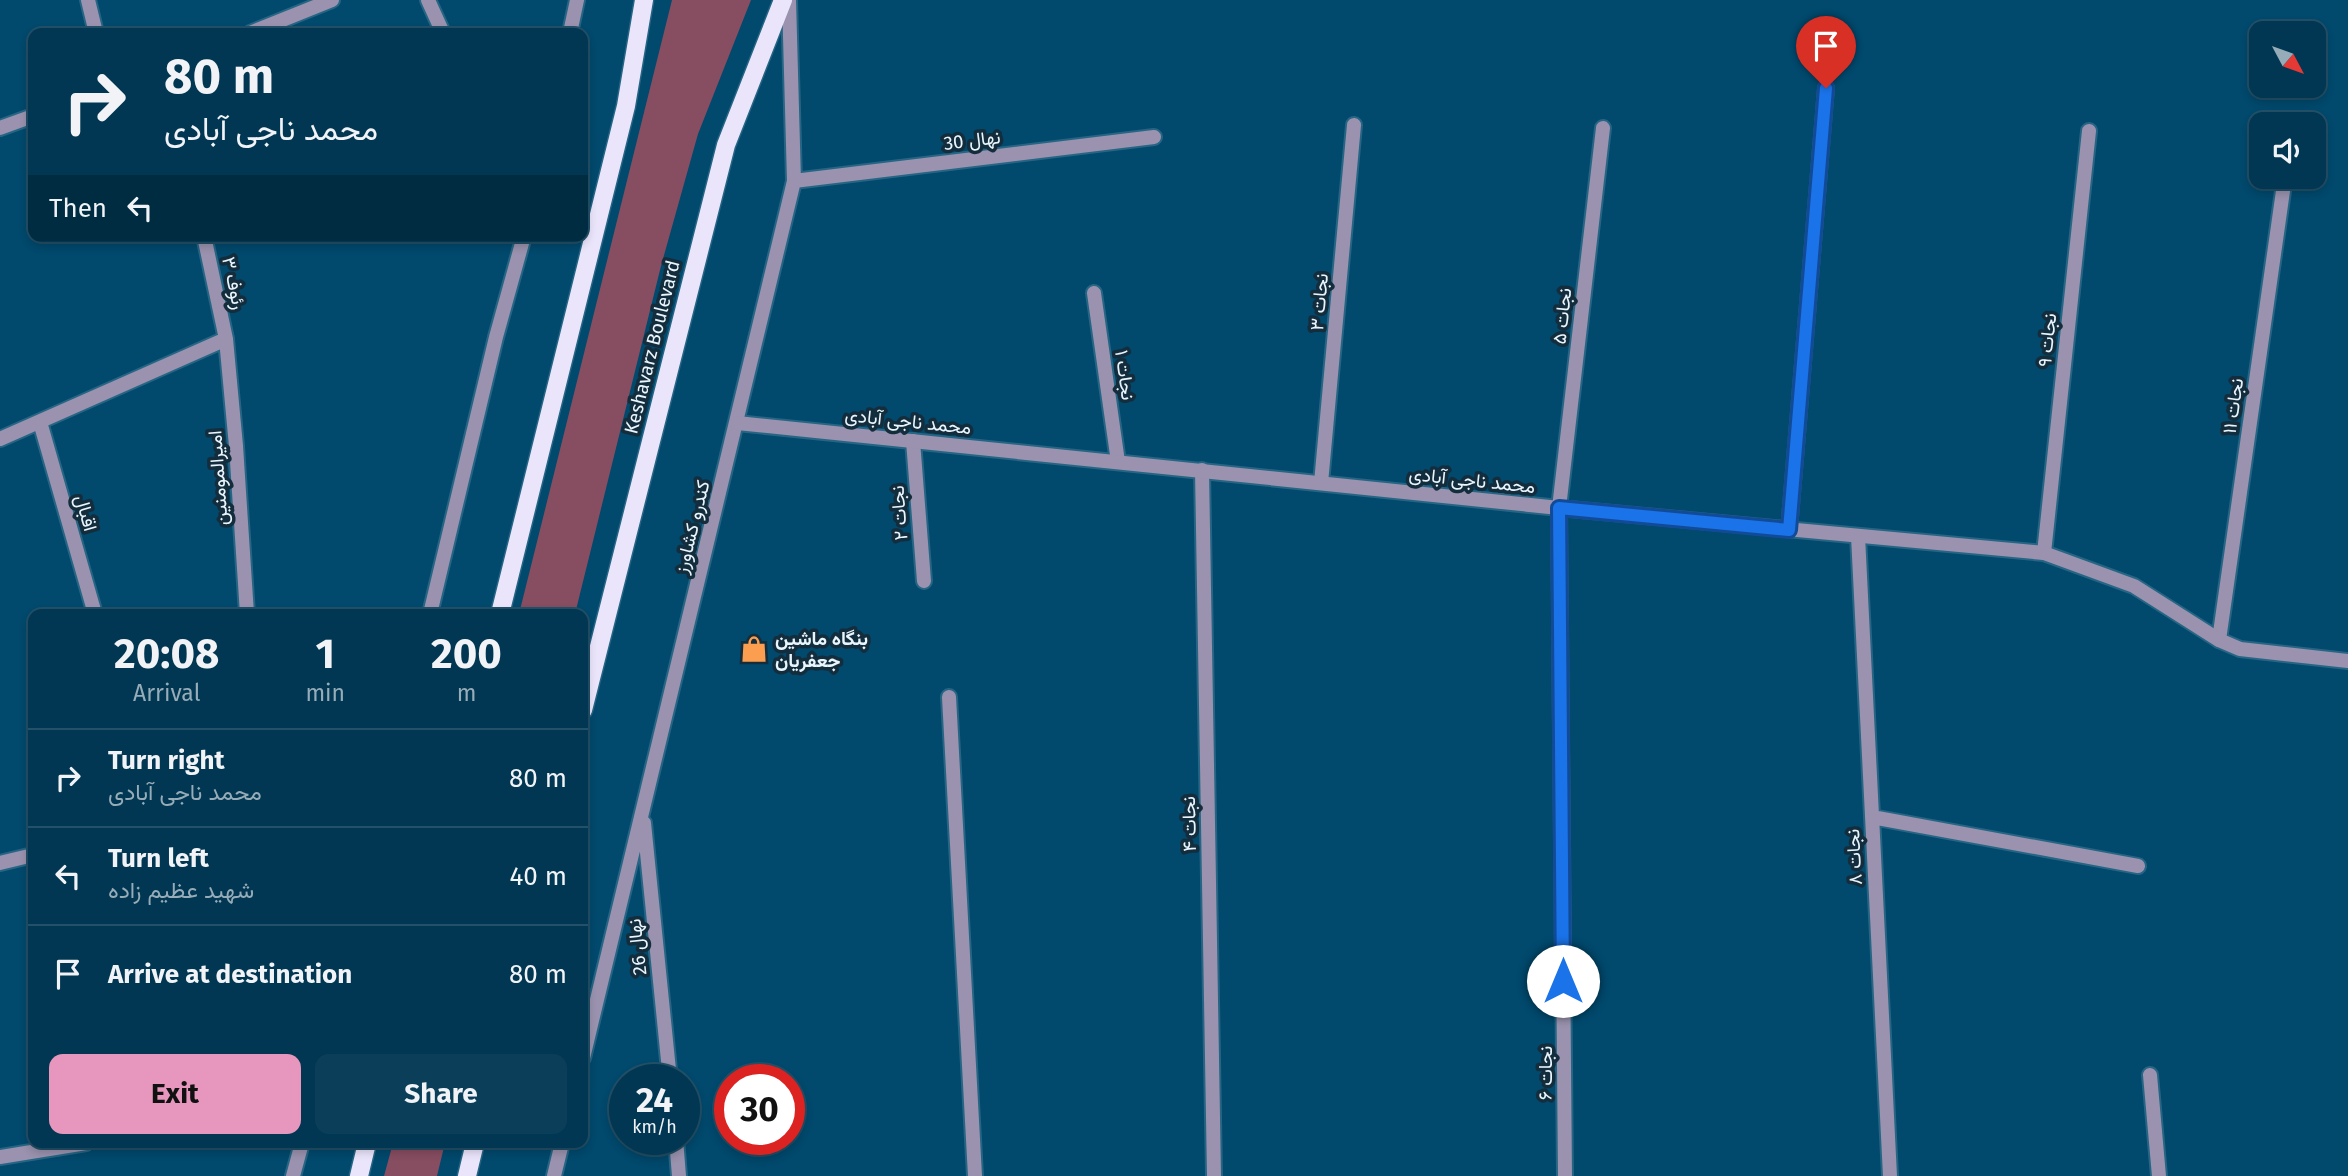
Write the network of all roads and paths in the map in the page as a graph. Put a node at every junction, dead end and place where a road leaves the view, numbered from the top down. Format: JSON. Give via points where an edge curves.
{"nodes":[{"id":1,"x":89,"y":0,"type":"edge"},
{"id":2,"x":332,"y":0,"type":"edge"},
{"id":3,"x":428,"y":0,"type":"edge"},
{"id":4,"x":577,"y":0,"type":"edge"},
{"id":5,"x":644,"y":0,"type":"edge"},
{"id":6,"x":783,"y":0,"type":"edge"},
{"id":7,"x":789,"y":0,"type":"edge"},
{"id":8,"x":95,"y":28,"type":"edge"},
{"id":9,"x":262,"y":28,"type":"edge"},
{"id":10,"x":441,"y":28,"type":"edge"},
{"id":11,"x":571,"y":28,"type":"edge"},
{"id":12,"x":1826,"y":88,"type":"dead end"},
{"id":13,"x":28,"y":118,"type":"edge"},
{"id":14,"x":1354,"y":125,"type":"dead end"},
{"id":15,"x":0,"y":128,"type":"edge"},
{"id":16,"x":1602,"y":128,"type":"dead end"},
{"id":17,"x":2089,"y":131,"type":"dead end"},
{"id":18,"x":1154,"y":137,"type":"dead end"},
{"id":19,"x":794,"y":181,"type":"junction"},
{"id":20,"x":2284,"y":189,"type":"edge"},
{"id":21,"x":588,"y":236,"type":"edge"},
{"id":22,"x":205,"y":242,"type":"edge"},
{"id":23,"x":522,"y":242,"type":"edge"},
{"id":24,"x":587,"y":242,"type":"edge"},
{"id":25,"x":1094,"y":293,"type":"dead end"},
{"id":26,"x":226,"y":338,"type":"junction"},
{"id":27,"x":40,"y":422,"type":"junction"},
{"id":28,"x":737,"y":423,"type":"junction"},
{"id":29,"x":0,"y":439,"type":"edge"},
{"id":30,"x":913,"y":441,"type":"junction"},
{"id":31,"x":1118,"y":462,"type":"junction"},
{"id":32,"x":1202,"y":470,"type":"junction"},
{"id":33,"x":1321,"y":483,"type":"junction"},
{"id":34,"x":1559,"y":508,"type":"junction"},
{"id":35,"x":1789,"y":530,"type":"junction"},
{"id":36,"x":1857,"y":536,"type":"junction"},
{"id":37,"x":2043,"y":553,"type":"junction"},
{"id":38,"x":924,"y":581,"type":"dead end"},
{"id":39,"x":94,"y":609,"type":"edge"},
{"id":40,"x":247,"y":609,"type":"edge"},
{"id":41,"x":431,"y":609,"type":"edge"},
{"id":42,"x":501,"y":609,"type":"edge"},
{"id":43,"x":2219,"y":640,"type":"junction"},
{"id":44,"x":2348,"y":662,"type":"edge"},
{"id":45,"x":588,"y":690,"type":"edge"},
{"id":46,"x":949,"y":697,"type":"dead end"},
{"id":47,"x":643,"y":811,"type":"junction"},
{"id":48,"x":1872,"y":817,"type":"junction"},
{"id":49,"x":28,"y":856,"type":"edge"},
{"id":50,"x":0,"y":863,"type":"edge"},
{"id":51,"x":2138,"y":866,"type":"dead end"},
{"id":52,"x":588,"y":1037,"type":"edge"},
{"id":53,"x":668,"y":1064,"type":"edge"},
{"id":54,"x":2150,"y":1075,"type":"dead end"},
{"id":55,"x":55,"y":1148,"type":"edge"},
{"id":56,"x":301,"y":1148,"type":"edge"},
{"id":57,"x":366,"y":1148,"type":"edge"},
{"id":58,"x":474,"y":1148,"type":"edge"},
{"id":59,"x":561,"y":1148,"type":"edge"},
{"id":60,"x":678,"y":1155,"type":"edge"},
{"id":61,"x":0,"y":1157,"type":"edge"},
{"id":62,"x":293,"y":1176,"type":"edge"},
{"id":63,"x":359,"y":1176,"type":"edge"},
{"id":64,"x":467,"y":1176,"type":"edge"},
{"id":65,"x":554,"y":1176,"type":"edge"},
{"id":66,"x":680,"y":1176,"type":"edge"},
{"id":67,"x":975,"y":1176,"type":"edge"},
{"id":68,"x":1214,"y":1176,"type":"edge"},
{"id":69,"x":1565,"y":1176,"type":"edge"},
{"id":70,"x":1890,"y":1176,"type":"edge"},
{"id":71,"x":2159,"y":1176,"type":"edge"}],
"edges":[{"from":1,"to":8,"type":"street"},
{"from":2,"to":9,"type":"street"},
{"from":3,"to":10,"type":"street"},
{"from":4,"to":11,"type":"street"},
{"from":5,"to":21,"type":"main road","via":[[626,106]]},
{"from":6,"to":45,"type":"main road","name":"Keshavarz Boulevard","via":[[726,145]]},
{"from":7,"to":19,"type":"street","name":"کندرو کشاورز"},
{"from":12,"to":35,"type":"street"},
{"from":13,"to":15,"type":"street"},
{"from":14,"to":33,"type":"street","name":"نجات ۳"},
{"from":16,"to":34,"type":"street","name":"نجات ۵"},
{"from":17,"to":37,"type":"street","name":"نجات ۹"},
{"from":18,"to":19,"type":"street","name":"نهال 30"},
{"from":19,"to":28,"type":"street","name":"کندرو کشاورز"},
{"from":20,"to":43,"type":"street","name":"نجات ۱۱"},
{"from":22,"to":26,"type":"street","name":"رئوف ۳"},
{"from":23,"to":41,"type":"street"},
{"from":24,"to":42,"type":"main road"},
{"from":25,"to":31,"type":"street","name":"نجات ۱"},
{"from":26,"to":27,"type":"street"},
{"from":26,"to":40,"type":"street","name":"امیرالمومنین"},
{"from":27,"to":29,"type":"street"},
{"from":27,"to":39,"type":"street","name":"اقبال"},
{"from":28,"to":30,"type":"street","name":"محمد ناجی آبادی"},
{"from":28,"to":47,"type":"street","name":"کندرو کشاورز"},
{"from":30,"to":31,"type":"street","name":"محمد ناجی آبادی"},
{"from":30,"to":38,"type":"street","name":"نجات ۲"},
{"from":31,"to":32,"type":"street","name":"محمد ناجی آبادی"},
{"from":32,"to":33,"type":"street","name":"محمد ناجی آبادی"},
{"from":32,"to":68,"type":"street","name":"نجات ۴"},
{"from":33,"to":34,"type":"street","name":"محمد ناجی آبادی"},
{"from":34,"to":35,"type":"street","name":"محمد ناجی آبادی"},
{"from":34,"to":69,"type":"street","name":"نجات ۶"},
{"from":35,"to":36,"type":"street","name":"محمد ناجی آبادی"},
{"from":36,"to":37,"type":"street","name":"محمد ناجی آبادی"},
{"from":36,"to":48,"type":"street","name":"نجات ۸"},
{"from":37,"to":43,"type":"street","name":"محمد ناجی آبادی","via":[[2134,586]]},
{"from":43,"to":44,"type":"street","name":"محمد ناجی آبادی","via":[[2240,649]]},
{"from":46,"to":67,"type":"street"},
{"from":47,"to":52,"type":"street","name":"کندرو کشاورز"},
{"from":47,"to":53,"type":"street","name":"نهال 26"},
{"from":48,"to":51,"type":"street"},
{"from":48,"to":70,"type":"street","name":"نجات ۸"},
{"from":49,"to":50,"type":"street"},
{"from":54,"to":71,"type":"street"},
{"from":55,"to":61,"type":"street"},
{"from":56,"to":62,"type":"street"},
{"from":57,"to":63,"type":"main road"},
{"from":58,"to":64,"type":"main road"},
{"from":59,"to":65,"type":"street"},
{"from":60,"to":66,"type":"street"}]}
